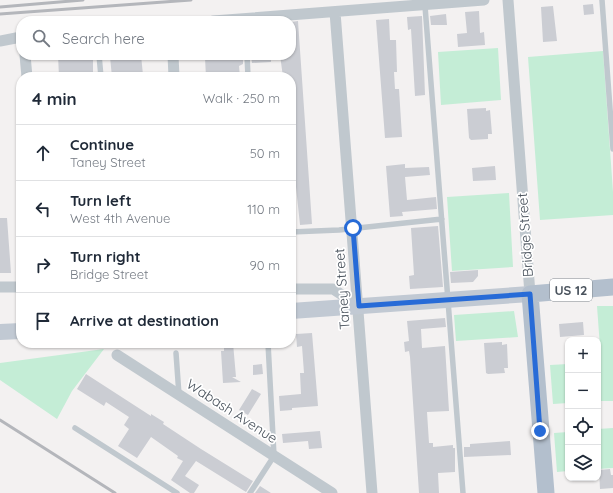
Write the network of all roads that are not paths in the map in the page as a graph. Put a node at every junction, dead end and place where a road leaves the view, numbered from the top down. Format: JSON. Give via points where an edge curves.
{"nodes":[{"id":1,"x":484,"y":0,"type":"edge"},
{"id":2,"x":508,"y":0,"type":"edge"},
{"id":3,"x":602,"y":0,"type":"edge"},
{"id":4,"x":426,"y":6,"type":"junction"},
{"id":5,"x":335,"y":12,"type":"junction"},
{"id":6,"x":290,"y":16,"type":"edge"},
{"id":7,"x":16,"y":39,"type":"edge"},
{"id":8,"x":0,"y":41,"type":"edge"},
{"id":9,"x":25,"y":60,"type":"edge"},
{"id":10,"x":99,"y":60,"type":"edge"},
{"id":11,"x":173,"y":60,"type":"edge"},
{"id":12,"x":247,"y":60,"type":"edge"},
{"id":13,"x":27,"y":72,"type":"edge"},
{"id":14,"x":100,"y":72,"type":"edge"},
{"id":15,"x":174,"y":72,"type":"edge"},
{"id":16,"x":248,"y":72,"type":"edge"},
{"id":17,"x":613,"y":149,"type":"edge"},
{"id":18,"x":442,"y":219,"type":"junction"},
{"id":19,"x":353,"y":228,"type":"junction"},
{"id":20,"x":296,"y":232,"type":"edge"},
{"id":21,"x":0,"y":287,"type":"edge"},
{"id":22,"x":16,"y":287,"type":"edge"},
{"id":23,"x":613,"y":287,"type":"edge"},
{"id":24,"x":296,"y":289,"type":"edge"},
{"id":25,"x":530,"y":294,"type":"junction"},
{"id":26,"x":448,"y":300,"type":"junction"},
{"id":27,"x":359,"y":306,"type":"junction"},
{"id":28,"x":296,"y":311,"type":"edge"},
{"id":29,"x":16,"y":331,"type":"edge"},
{"id":30,"x":0,"y":332,"type":"edge"},
{"id":31,"x":268,"y":348,"type":"edge"},
{"id":32,"x":176,"y":353,"type":"dead end"},
{"id":33,"x":117,"y":355,"type":"dead end"},
{"id":34,"x":179,"y":395,"type":"junction"},
{"id":35,"x":75,"y":428,"type":"dead end"},
{"id":36,"x":274,"y":456,"type":"junction"},
{"id":37,"x":177,"y":493,"type":"edge"},
{"id":38,"x":250,"y":493,"type":"edge"},
{"id":39,"x":332,"y":493,"type":"edge"},
{"id":40,"x":372,"y":493,"type":"edge"},
{"id":41,"x":463,"y":493,"type":"edge"},
{"id":42,"x":546,"y":493,"type":"edge"}],
"edges":[{"from":1,"to":4,"type":"street"},
{"from":2,"to":25,"type":"street","name":"Bridge Street"},
{"from":3,"to":17,"type":"lane"},
{"from":4,"to":5,"type":"street"},
{"from":4,"to":18,"type":"lane"},
{"from":5,"to":6,"type":"street"},
{"from":5,"to":19,"type":"street","name":"Taney Street"},
{"from":7,"to":8,"type":"street"},
{"from":9,"to":13,"type":"street"},
{"from":10,"to":14,"type":"lane"},
{"from":11,"to":15,"type":"street"},
{"from":12,"to":16,"type":"lane"},
{"from":18,"to":19,"type":"lane"},
{"from":18,"to":26,"type":"lane"},
{"from":19,"to":20,"type":"lane"},
{"from":19,"to":27,"type":"street","name":"Taney Street"},
{"from":21,"to":22,"type":"street"},
{"from":23,"to":25,"type":"main road","number":"US 12"},
{"from":24,"to":27,"type":"street","via":[[333,289]]},
{"from":25,"to":26,"type":"main road"},
{"from":25,"to":42,"type":"main road","name":"Bridge Street","number":"US 12"},
{"from":26,"to":27,"type":"main road"},
{"from":26,"to":41,"type":"lane"},
{"from":27,"to":28,"type":"main road"},
{"from":27,"to":40,"type":"street","name":"Taney Street"},
{"from":29,"to":30,"type":"main road"},
{"from":31,"to":36,"type":"lane"},
{"from":32,"to":34,"type":"lane"},
{"from":33,"to":34,"type":"street","name":"Wabash Avenue"},
{"from":34,"to":36,"type":"street","name":"Wabash Avenue"},
{"from":35,"to":37,"type":"lane"},
{"from":36,"to":38,"type":"lane"},
{"from":36,"to":39,"type":"street","name":"Wabash Avenue"}]}
